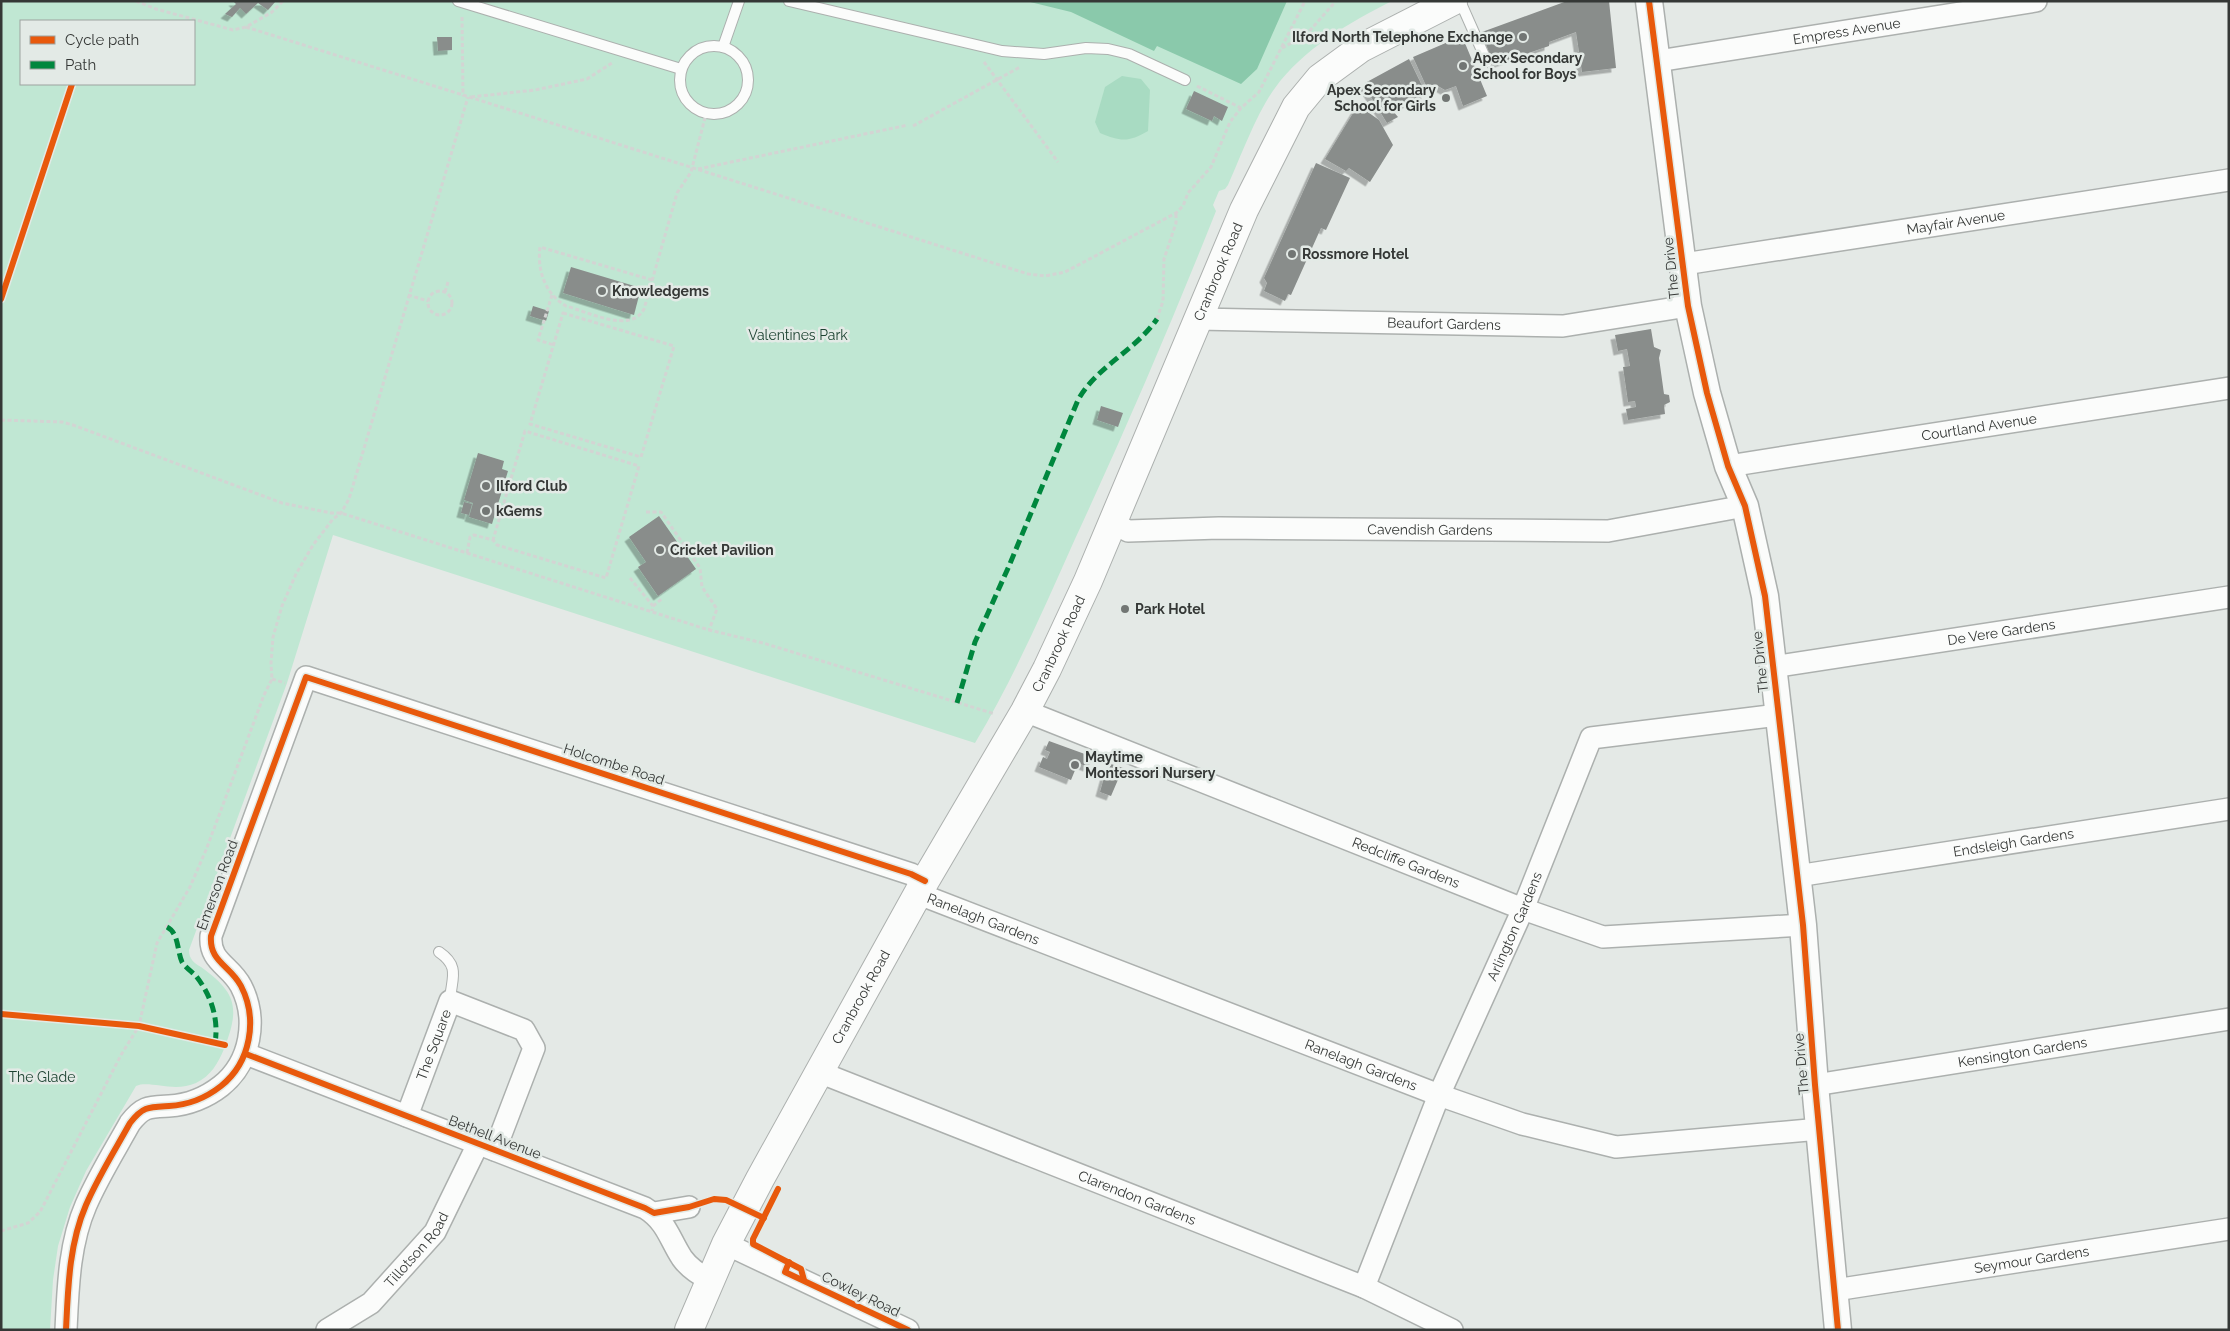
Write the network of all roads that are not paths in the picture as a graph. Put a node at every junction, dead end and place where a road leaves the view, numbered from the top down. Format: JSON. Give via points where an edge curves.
{"nodes":[{"id":1,"x":739,"y":1,"type":"edge"},
{"id":2,"x":789,"y":1,"type":"edge"},
{"id":3,"x":1454,"y":1,"type":"edge"},
{"id":4,"x":1460,"y":1,"type":"edge"},
{"id":5,"x":1649,"y":1,"type":"edge"},
{"id":6,"x":2036,"y":1,"type":"edge"},
{"id":7,"x":460,"y":2,"type":"edge"},
{"id":8,"x":723,"y":47,"type":"junction"},
{"id":9,"x":1658,"y":61,"type":"junction"},
{"id":10,"x":1486,"y":62,"type":"dead end"},
{"id":11,"x":682,"y":69,"type":"junction"},
{"id":12,"x":1185,"y":80,"type":"road end"},
{"id":13,"x":2229,"y":180,"type":"edge"},
{"id":14,"x":1684,"y":264,"type":"junction"},
{"id":15,"x":1688,"y":306,"type":"junction"},
{"id":16,"x":1198,"y":319,"type":"junction"},
{"id":17,"x":2229,"y":388,"type":"edge"},
{"id":18,"x":1728,"y":466,"type":"junction"},
{"id":19,"x":1745,"y":506,"type":"junction"},
{"id":20,"x":1113,"y":523,"type":"junction"},
{"id":21,"x":2229,"y":597,"type":"edge"},
{"id":22,"x":1774,"y":666,"type":"junction"},
{"id":23,"x":302,"y":688,"type":"joint"},
{"id":24,"x":1025,"y":711,"type":"junction"},
{"id":25,"x":1778,"y":715,"type":"junction"},
{"id":26,"x":2229,"y":809,"type":"edge"},
{"id":27,"x":1797,"y":876,"type":"junction"},
{"id":28,"x":922,"y":888,"type":"junction"},
{"id":29,"x":1523,"y":909,"type":"junction"},
{"id":30,"x":1803,"y":925,"type":"junction"},
{"id":31,"x":439,"y":952,"type":"dead end"},
{"id":32,"x":450,"y":1002,"type":"junction"},
{"id":33,"x":2229,"y":1019,"type":"edge"},
{"id":34,"x":246,"y":1054,"type":"junction"},
{"id":35,"x":819,"y":1072,"type":"junction"},
{"id":36,"x":1815,"y":1085,"type":"junction"},
{"id":37,"x":1439,"y":1095,"type":"junction"},
{"id":38,"x":407,"y":1116,"type":"junction"},
{"id":39,"x":1820,"y":1129,"type":"junction"},
{"id":40,"x":486,"y":1147,"type":"junction"},
{"id":41,"x":689,"y":1207,"type":"dead end"},
{"id":42,"x":654,"y":1213,"type":"junction"},
{"id":43,"x":2229,"y":1229,"type":"edge"},
{"id":44,"x":726,"y":1244,"type":"junction"},
{"id":45,"x":710,"y":1280,"type":"junction"},
{"id":46,"x":1364,"y":1287,"type":"junction"},
{"id":47,"x":1835,"y":1290,"type":"junction"},
{"id":48,"x":66,"y":1330,"type":"edge"},
{"id":49,"x":327,"y":1330,"type":"edge"},
{"id":50,"x":689,"y":1330,"type":"edge"},
{"id":51,"x":908,"y":1330,"type":"edge"},
{"id":52,"x":1452,"y":1330,"type":"edge"},
{"id":53,"x":1838,"y":1330,"type":"edge"}],
"edges":[{"from":1,"to":8,"type":"lane"},
{"from":2,"to":12,"type":"lane","via":[[1002,51],[1044,54],[1086,48],[1108,49],[1129,54]]},
{"from":3,"to":16,"type":"main road","name":"Cranbrook Road","via":[[1361,48],[1320,78],[1296,107],[1244,210]]},
{"from":4,"to":10,"type":"lane"},
{"from":5,"to":9,"type":"street","name":"The Drive"},
{"from":6,"to":9,"type":"street","name":"Empress Avenue"},
{"from":7,"to":11,"type":"lane"},
{"from":8,"to":11,"type":"lane","via":[[703,48],[686,60]]},
{"from":8,"to":11,"type":"lane","via":[[732,51],[745,66],[749,85],[745,96],[728,112],[717,115],[695,109],[682,92]]},
{"from":9,"to":14,"type":"street","name":"The Drive"},
{"from":13,"to":14,"type":"street","name":"Mayfair Avenue"},
{"from":14,"to":15,"type":"street","name":"The Drive"},
{"from":15,"to":16,"type":"street","name":"Beaufort Gardens","via":[[1563,326]]},
{"from":15,"to":18,"type":"street","name":"The Drive","via":[[1707,393]]},
{"from":16,"to":20,"type":"main road","name":"Cranbrook Road"},
{"from":17,"to":18,"type":"street","name":"Courtland Avenue"},
{"from":18,"to":19,"type":"street","name":"The Drive"},
{"from":19,"to":20,"type":"street","name":"Cavendish Gardens","via":[[1608,531],[1128,530]]},
{"from":19,"to":22,"type":"street","name":"The Drive","via":[[1766,596]]},
{"from":20,"to":24,"type":"main road","name":"Cranbrook Road"},
{"from":21,"to":22,"type":"street","name":"De Vere Gardens"},
{"from":22,"to":25,"type":"street","name":"The Drive"},
{"from":23,"to":28,"type":"street","name":"Holcombe Road","via":[[306,677],[911,874]]},
{"from":23,"to":34,"type":"street","name":"Emerson Road","via":[[211,936],[210,947],[240,985],[248,1006],[250,1030]]},
{"from":24,"to":28,"type":"main road","name":"Cranbrook Road"},
{"from":24,"to":29,"type":"street","name":"Redcliffe Gardens"},
{"from":25,"to":27,"type":"street","name":"The Drive"},
{"from":25,"to":29,"type":"street","name":"Arlington Gardens","via":[[1591,738]]},
{"from":26,"to":27,"type":"street","name":"Endsleigh Gardens"},
{"from":27,"to":30,"type":"street","name":"The Drive"},
{"from":28,"to":35,"type":"main road","name":"Cranbrook Road"},
{"from":28,"to":37,"type":"street","name":"Ranelagh Gardens"},
{"from":29,"to":30,"type":"street","name":"Redcliffe Gardens","via":[[1603,937]]},
{"from":29,"to":37,"type":"street","name":"Arlington Gardens"},
{"from":30,"to":36,"type":"street","name":"The Drive"},
{"from":31,"to":32,"type":"lane","via":[[449,959],[454,971]]},
{"from":32,"to":38,"type":"street","name":"The Square"},
{"from":32,"to":40,"type":"street","name":"The Square","via":[[524,1030],[534,1048]]},
{"from":33,"to":36,"type":"street","name":"Kensington Gardens"},
{"from":34,"to":38,"type":"street","name":"Bethell Avenue"},
{"from":34,"to":48,"type":"street","name":"Emerson Road","via":[[228,1080],[211,1094],[192,1102],[145,1109],[130,1123],[86,1204],[76,1234],[69,1272]]},
{"from":35,"to":44,"type":"main road","name":"Cranbrook Road"},
{"from":35,"to":46,"type":"street","name":"Clarendon Gardens"},
{"from":36,"to":39,"type":"street","name":"The Drive"},
{"from":37,"to":39,"type":"street","name":"Ranelagh Gardens","via":[[1522,1124],[1616,1147]]},
{"from":37,"to":46,"type":"street","name":"Arlington Gardens"},
{"from":38,"to":40,"type":"street","name":"Bethell Avenue"},
{"from":39,"to":47,"type":"street","name":"The Drive"},
{"from":40,"to":42,"type":"street","name":"Bethell Avenue"},
{"from":40,"to":49,"type":"street","name":"Tillotson Road","via":[[435,1232],[371,1303]]},
{"from":41,"to":42,"type":"street"},
{"from":42,"to":45,"type":"street","name":"Bethell Avenue","via":[[669,1230],[683,1259],[698,1274]]},
{"from":43,"to":47,"type":"street","name":"Seymour Gardens"},
{"from":44,"to":45,"type":"main road","name":"Cranbrook Road"},
{"from":44,"to":51,"type":"street","name":"Cowley Road"},
{"from":45,"to":50,"type":"main road","name":"Cranbrook Road"},
{"from":46,"to":52,"type":"street","name":"Clarendon Gardens"},
{"from":47,"to":53,"type":"street","name":"The Drive"}]}
